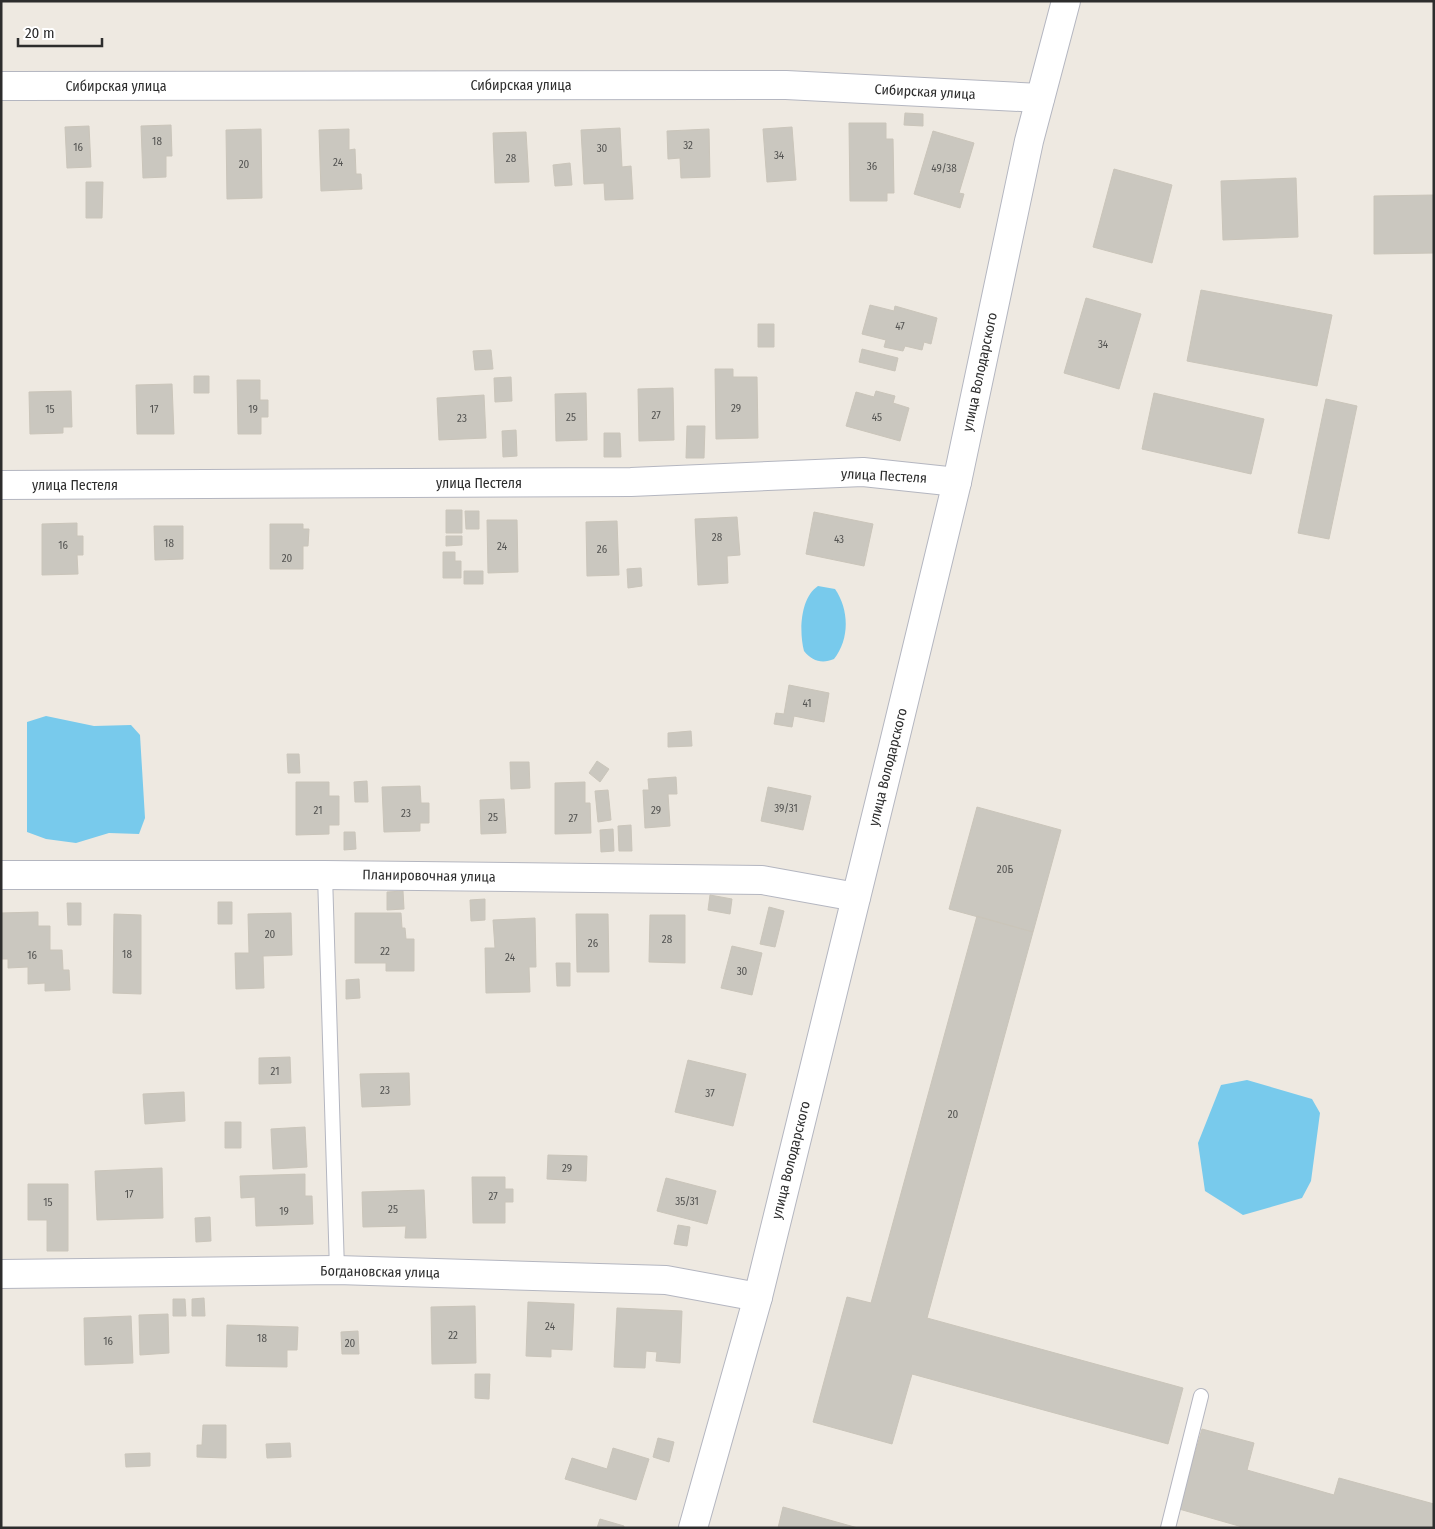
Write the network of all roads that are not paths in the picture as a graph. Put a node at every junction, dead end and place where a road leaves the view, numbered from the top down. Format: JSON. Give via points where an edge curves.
{"nodes":[{"id":1,"x":1066,"y":1,"type":"edge"},
{"id":2,"x":1,"y":86,"type":"edge"},
{"id":3,"x":1040,"y":98,"type":"junction"},
{"id":4,"x":957,"y":482,"type":"junction"},
{"id":5,"x":1,"y":486,"type":"edge"},
{"id":6,"x":1,"y":875,"type":"edge"},
{"id":7,"x":325,"y":875,"type":"junction"},
{"id":8,"x":856,"y":897,"type":"junction"},
{"id":9,"x":338,"y":1270,"type":"junction"},
{"id":10,"x":1,"y":1274,"type":"edge"},
{"id":11,"x":758,"y":1297,"type":"junction"},
{"id":12,"x":1201,"y":1396,"type":"dead end"},
{"id":13,"x":693,"y":1528,"type":"edge"},
{"id":14,"x":1168,"y":1528,"type":"edge"}],
"edges":[{"from":1,"to":3,"type":"street","name":"улица Володарского"},
{"from":2,"to":3,"type":"street","name":"Сибирская улица","via":[[786,85]]},
{"from":3,"to":4,"type":"street","name":"улица Володарского"},
{"from":4,"to":5,"type":"street","name":"улица Пестеля","via":[[863,472],[631,482]]},
{"from":4,"to":8,"type":"street","name":"улица Володарского"},
{"from":6,"to":7,"type":"street","name":"Планировочная улица"},
{"from":7,"to":8,"type":"street","name":"Планировочная улица","via":[[762,880]]},
{"from":7,"to":9,"type":"lane"},
{"from":8,"to":11,"type":"street","name":"улица Володарского"},
{"from":9,"to":10,"type":"street","name":"Богдановская улица"},
{"from":9,"to":11,"type":"street","name":"Богдановская улица","via":[[666,1280]]},
{"from":11,"to":13,"type":"street","name":"улица Володарского"},
{"from":12,"to":14,"type":"lane"}]}
